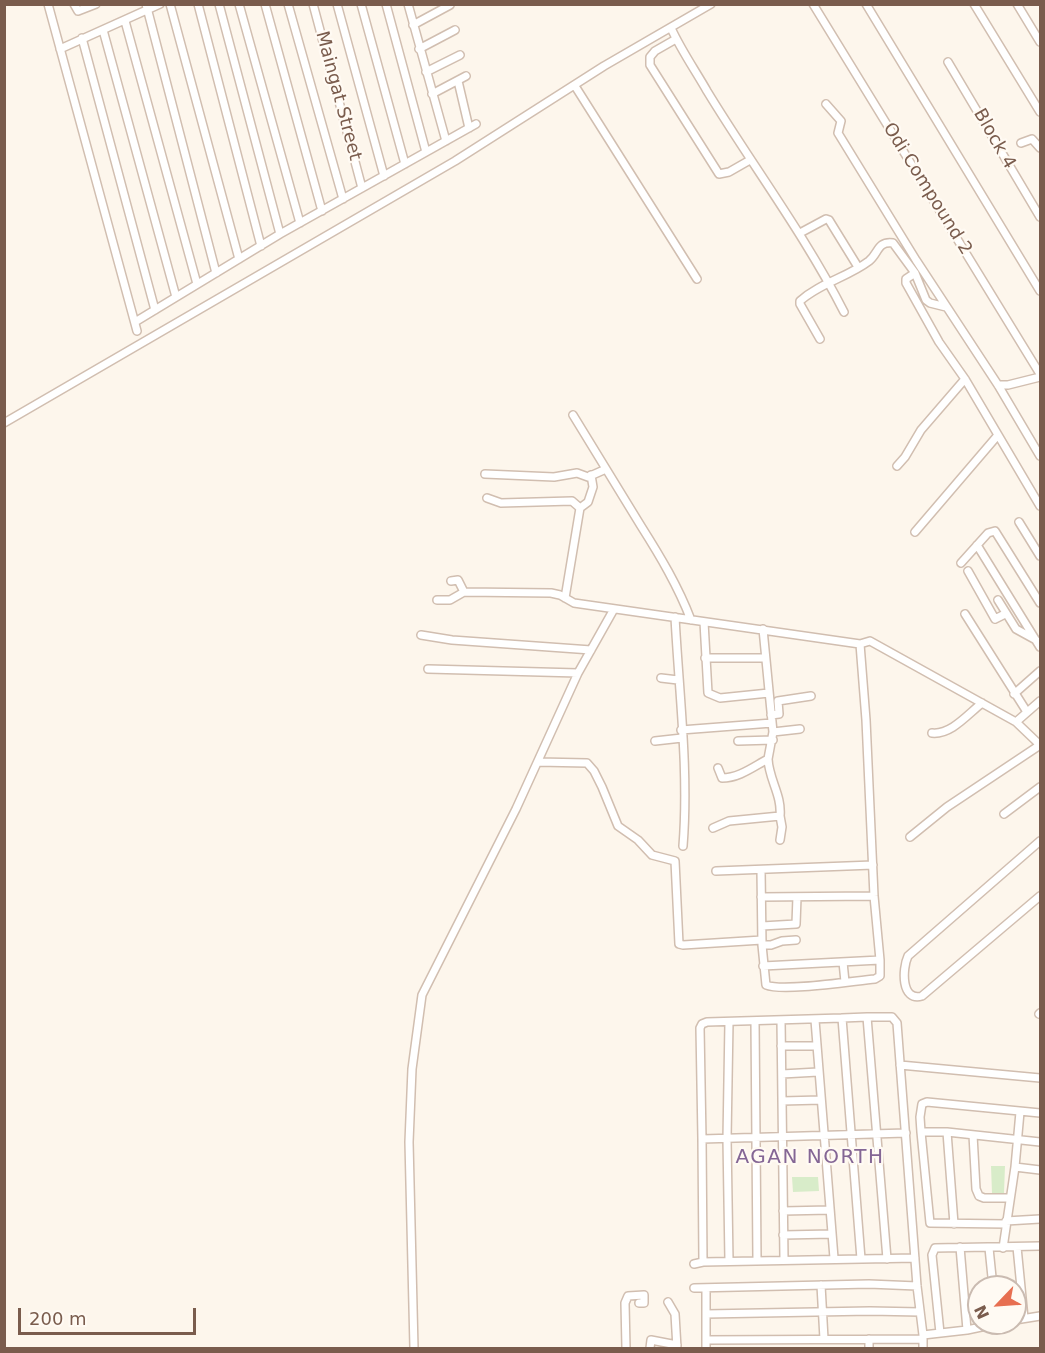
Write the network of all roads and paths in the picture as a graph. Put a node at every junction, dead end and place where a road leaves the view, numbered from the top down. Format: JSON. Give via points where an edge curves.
{"nodes":[{"id":1,"x":48,"y":4,"type":"edge"},
{"id":2,"x":74,"y":4,"type":"edge"},
{"id":3,"x":96,"y":4,"type":"edge"},
{"id":4,"x":160,"y":4,"type":"edge"},
{"id":5,"x":170,"y":4,"type":"edge"},
{"id":6,"x":198,"y":4,"type":"edge"},
{"id":7,"x":219,"y":4,"type":"edge"},
{"id":8,"x":239,"y":4,"type":"edge"},
{"id":9,"x":265,"y":4,"type":"edge"},
{"id":10,"x":288,"y":4,"type":"edge"},
{"id":11,"x":313,"y":4,"type":"edge"},
{"id":12,"x":337,"y":4,"type":"edge"},
{"id":13,"x":361,"y":4,"type":"edge"},
{"id":14,"x":386,"y":4,"type":"edge"},
{"id":15,"x":408,"y":4,"type":"edge"},
{"id":16,"x":711,"y":4,"type":"edge"},
{"id":17,"x":813,"y":4,"type":"edge"},
{"id":18,"x":866,"y":4,"type":"edge"},
{"id":19,"x":974,"y":4,"type":"edge"},
{"id":20,"x":1017,"y":4,"type":"edge"},
{"id":21,"x":450,"y":5,"type":"edge"},
{"id":22,"x":146,"y":8,"type":"edge"},
{"id":23,"x":125,"y":21,"type":"junction"},
{"id":24,"x":413,"y":25,"type":"junction"},
{"id":25,"x":671,"y":28,"type":"junction"},
{"id":26,"x":103,"y":30,"type":"junction"},
{"id":27,"x":455,"y":30,"type":"dead end"},
{"id":28,"x":82,"y":38,"type":"junction"},
{"id":29,"x":676,"y":39,"type":"junction"},
{"id":30,"x":1041,"y":42,"type":"edge"},
{"id":31,"x":60,"y":49,"type":"junction"},
{"id":32,"x":419,"y":49,"type":"junction"},
{"id":33,"x":460,"y":55,"type":"dead end"},
{"id":34,"x":948,"y":62,"type":"dead end"},
{"id":35,"x":426,"y":72,"type":"junction"},
{"id":36,"x":466,"y":76,"type":"dead end"},
{"id":37,"x":458,"y":81,"type":"junction"},
{"id":38,"x":575,"y":86,"type":"junction"},
{"id":39,"x":432,"y":94,"type":"junction"},
{"id":40,"x":826,"y":104,"type":"dead end"},
{"id":41,"x":1041,"y":112,"type":"edge"},
{"id":42,"x":446,"y":141,"type":"junction"},
{"id":43,"x":1021,"y":143,"type":"dead end"},
{"id":44,"x":1041,"y":148,"type":"edge"},
{"id":45,"x":426,"y":152,"type":"junction"},
{"id":46,"x":750,"y":160,"type":"junction"},
{"id":47,"x":405,"y":164,"type":"junction"},
{"id":48,"x":384,"y":176,"type":"junction"},
{"id":49,"x":362,"y":188,"type":"junction"},
{"id":50,"x":343,"y":199,"type":"junction"},
{"id":51,"x":322,"y":211,"type":"junction"},
{"id":52,"x":1041,"y":217,"type":"edge"},
{"id":53,"x":300,"y":223,"type":"junction"},
{"id":54,"x":800,"y":233,"type":"junction"},
{"id":55,"x":280,"y":234,"type":"junction"},
{"id":56,"x":261,"y":246,"type":"junction"},
{"id":57,"x":239,"y":259,"type":"junction"},
{"id":58,"x":858,"y":267,"type":"junction"},
{"id":59,"x":216,"y":273,"type":"junction"},
{"id":60,"x":916,"y":276,"type":"junction"},
{"id":61,"x":698,"y":279,"type":"dead end"},
{"id":62,"x":829,"y":282,"type":"junction"},
{"id":63,"x":931,"y":283,"type":"junction"},
{"id":64,"x":197,"y":284,"type":"junction"},
{"id":65,"x":1041,"y":291,"type":"edge"},
{"id":66,"x":176,"y":297,"type":"junction"},
{"id":67,"x":946,"y":307,"type":"junction"},
{"id":68,"x":155,"y":310,"type":"junction"},
{"id":69,"x":844,"y":312,"type":"dead end"},
{"id":70,"x":135,"y":322,"type":"junction"},
{"id":71,"x":137,"y":331,"type":"dead end"},
{"id":72,"x":820,"y":339,"type":"dead end"},
{"id":73,"x":1041,"y":376,"type":"edge"},
{"id":74,"x":965,"y":379,"type":"junction"},
{"id":75,"x":998,"y":385,"type":"junction"},
{"id":76,"x":573,"y":415,"type":"dead end"},
{"id":77,"x":4,"y":423,"type":"edge"},
{"id":78,"x":998,"y":435,"type":"junction"},
{"id":79,"x":1041,"y":456,"type":"edge"},
{"id":80,"x":897,"y":466,"type":"dead end"},
{"id":81,"x":606,"y":469,"type":"junction"},
{"id":82,"x":485,"y":474,"type":"dead end"},
{"id":83,"x":591,"y":476,"type":"junction"},
{"id":84,"x":488,"y":498,"type":"dead end"},
{"id":85,"x":1041,"y":506,"type":"edge"},
{"id":86,"x":580,"y":508,"type":"junction"},
{"id":87,"x":1020,"y":522,"type":"dead end"},
{"id":88,"x":915,"y":532,"type":"dead end"},
{"id":89,"x":977,"y":545,"type":"junction"},
{"id":90,"x":1041,"y":556,"type":"edge"},
{"id":91,"x":961,"y":563,"type":"dead end"},
{"id":92,"x":968,"y":571,"type":"dead end"},
{"id":93,"x":451,"y":581,"type":"dead end"},
{"id":94,"x":464,"y":592,"type":"junction"},
{"id":95,"x":565,"y":598,"type":"junction"},
{"id":96,"x":438,"y":600,"type":"dead end"},
{"id":97,"x":998,"y":600,"type":"dead end"},
{"id":98,"x":1041,"y":603,"type":"edge"},
{"id":99,"x":614,"y":609,"type":"junction"},
{"id":100,"x":964,"y":614,"type":"dead end"},
{"id":101,"x":1005,"y":614,"type":"junction"},
{"id":102,"x":675,"y":617,"type":"junction"},
{"id":103,"x":691,"y":620,"type":"junction"},
{"id":104,"x":704,"y":622,"type":"junction"},
{"id":105,"x":763,"y":629,"type":"junction"},
{"id":106,"x":421,"y":635,"type":"dead end"},
{"id":107,"x":1036,"y":640,"type":"junction"},
{"id":108,"x":860,"y":644,"type":"junction"},
{"id":109,"x":1041,"y":647,"type":"edge"},
{"id":110,"x":591,"y":650,"type":"junction"},
{"id":111,"x":705,"y":658,"type":"junction"},
{"id":112,"x":765,"y":658,"type":"junction"},
{"id":113,"x":428,"y":669,"type":"dead end"},
{"id":114,"x":1041,"y":671,"type":"edge"},
{"id":115,"x":578,"y":674,"type":"junction"},
{"id":116,"x":661,"y":678,"type":"dead end"},
{"id":117,"x":678,"y":680,"type":"junction"},
{"id":118,"x":770,"y":693,"type":"junction"},
{"id":119,"x":1014,"y":694,"type":"junction"},
{"id":120,"x":811,"y":696,"type":"dead end"},
{"id":121,"x":1041,"y":701,"type":"edge"},
{"id":122,"x":982,"y":703,"type":"junction"},
{"id":123,"x":1027,"y":712,"type":"junction"},
{"id":124,"x":771,"y":719,"type":"junction"},
{"id":125,"x":1016,"y":722,"type":"junction"},
{"id":126,"x":800,"y":729,"type":"dead end"},
{"id":127,"x":772,"y":732,"type":"junction"},
{"id":128,"x":933,"y":733,"type":"dead end"},
{"id":129,"x":682,"y":734,"type":"junction"},
{"id":130,"x":772,"y":740,"type":"junction"},
{"id":131,"x":655,"y":741,"type":"dead end"},
{"id":132,"x":738,"y":741,"type":"dead end"},
{"id":133,"x":1040,"y":745,"type":"edge"},
{"id":134,"x":768,"y":759,"type":"junction"},
{"id":135,"x":537,"y":762,"type":"junction"},
{"id":136,"x":718,"y":768,"type":"dead end"},
{"id":137,"x":1041,"y":787,"type":"edge"},
{"id":138,"x":1004,"y":814,"type":"dead end"},
{"id":139,"x":780,"y":816,"type":"junction"},
{"id":140,"x":714,"y":828,"type":"dead end"},
{"id":141,"x":910,"y":837,"type":"dead end"},
{"id":142,"x":780,"y":840,"type":"dead end"},
{"id":143,"x":1041,"y":841,"type":"edge"},
{"id":144,"x":682,"y":846,"type":"dead end"},
{"id":145,"x":873,"y":865,"type":"junction"},
{"id":146,"x":761,"y":870,"type":"junction"},
{"id":147,"x":716,"y":871,"type":"dead end"},
{"id":148,"x":874,"y":896,"type":"junction"},
{"id":149,"x":1041,"y":896,"type":"edge"},
{"id":150,"x":761,"y":897,"type":"junction"},
{"id":151,"x":797,"y":897,"type":"junction"},
{"id":152,"x":762,"y":926,"type":"junction"},
{"id":153,"x":796,"y":940,"type":"dead end"},
{"id":154,"x":762,"y":942,"type":"junction"},
{"id":155,"x":880,"y":960,"type":"junction"},
{"id":156,"x":843,"y":962,"type":"junction"},
{"id":157,"x":763,"y":966,"type":"junction"},
{"id":158,"x":844,"y":982,"type":"junction"},
{"id":159,"x":867,"y":1017,"type":"junction"},
{"id":160,"x":842,"y":1018,"type":"junction"},
{"id":161,"x":780,"y":1020,"type":"junction"},
{"id":162,"x":815,"y":1020,"type":"junction"},
{"id":163,"x":755,"y":1021,"type":"junction"},
{"id":164,"x":729,"y":1022,"type":"junction"},
{"id":165,"x":781,"y":1046,"type":"junction"},
{"id":166,"x":816,"y":1046,"type":"junction"},
{"id":167,"x":900,"y":1065,"type":"junction"},
{"id":168,"x":818,"y":1072,"type":"junction"},
{"id":169,"x":782,"y":1074,"type":"junction"},
{"id":170,"x":1041,"y":1078,"type":"edge"},
{"id":171,"x":821,"y":1100,"type":"junction"},
{"id":172,"x":782,"y":1101,"type":"junction"},
{"id":173,"x":1020,"y":1112,"type":"junction"},
{"id":174,"x":1041,"y":1113,"type":"edge"},
{"id":175,"x":921,"y":1132,"type":"junction"},
{"id":176,"x":947,"y":1132,"type":"junction"},
{"id":177,"x":906,"y":1133,"type":"junction"},
{"id":178,"x":851,"y":1135,"type":"junction"},
{"id":179,"x":878,"y":1135,"type":"junction"},
{"id":180,"x":973,"y":1135,"type":"junction"},
{"id":181,"x":782,"y":1136,"type":"junction"},
{"id":182,"x":823,"y":1136,"type":"junction"},
{"id":183,"x":755,"y":1137,"type":"junction"},
{"id":184,"x":702,"y":1139,"type":"junction"},
{"id":185,"x":727,"y":1139,"type":"junction"},
{"id":186,"x":1017,"y":1140,"type":"junction"},
{"id":187,"x":1041,"y":1142,"type":"edge"},
{"id":188,"x":1015,"y":1167,"type":"junction"},
{"id":189,"x":1041,"y":1170,"type":"edge"},
{"id":190,"x":1010,"y":1198,"type":"junction"},
{"id":191,"x":830,"y":1210,"type":"junction"},
{"id":192,"x":783,"y":1211,"type":"junction"},
{"id":193,"x":1041,"y":1219,"type":"edge"},
{"id":194,"x":1006,"y":1223,"type":"junction"},
{"id":195,"x":954,"y":1224,"type":"junction"},
{"id":196,"x":832,"y":1234,"type":"junction"},
{"id":197,"x":783,"y":1235,"type":"junction"},
{"id":198,"x":1041,"y":1246,"type":"edge"},
{"id":199,"x":1017,"y":1247,"type":"junction"},
{"id":200,"x":960,"y":1248,"type":"junction"},
{"id":201,"x":989,"y":1248,"type":"junction"},
{"id":202,"x":1003,"y":1248,"type":"junction"},
{"id":203,"x":834,"y":1258,"type":"junction"},
{"id":204,"x":915,"y":1258,"type":"junction"},
{"id":205,"x":784,"y":1259,"type":"junction"},
{"id":206,"x":861,"y":1259,"type":"junction"},
{"id":207,"x":887,"y":1259,"type":"junction"},
{"id":208,"x":757,"y":1260,"type":"junction"},
{"id":209,"x":729,"y":1261,"type":"junction"},
{"id":210,"x":703,"y":1262,"type":"junction"},
{"id":211,"x":694,"y":1264,"type":"dead end"},
{"id":212,"x":992,"y":1275,"type":"edge"},
{"id":213,"x":1020,"y":1275,"type":"edge"},
{"id":214,"x":821,"y":1285,"type":"junction"},
{"id":215,"x":917,"y":1286,"type":"junction"},
{"id":216,"x":694,"y":1288,"type":"dead end"},
{"id":217,"x":706,"y":1288,"type":"junction"},
{"id":218,"x":639,"y":1303,"type":"dead end"},
{"id":219,"x":669,"y":1306,"type":"dead end"},
{"id":220,"x":822,"y":1312,"type":"junction"},
{"id":221,"x":920,"y":1312,"type":"junction"},
{"id":222,"x":706,"y":1314,"type":"junction"},
{"id":223,"x":967,"y":1330,"type":"joint"},
{"id":224,"x":940,"y":1333,"type":"junction"},
{"id":225,"x":923,"y":1337,"type":"junction"},
{"id":226,"x":868,"y":1339,"type":"junction"},
{"id":227,"x":895,"y":1339,"type":"junction"},
{"id":228,"x":706,"y":1340,"type":"junction"},
{"id":229,"x":732,"y":1340,"type":"junction"},
{"id":230,"x":785,"y":1340,"type":"junction"},
{"id":231,"x":824,"y":1340,"type":"junction"},
{"id":232,"x":759,"y":1345,"type":"edge"},
{"id":233,"x":677,"y":1347,"type":"edge"},
{"id":234,"x":414,"y":1348,"type":"edge"},
{"id":235,"x":626,"y":1348,"type":"edge"},
{"id":236,"x":650,"y":1348,"type":"edge"},
{"id":237,"x":706,"y":1348,"type":"edge"},
{"id":238,"x":732,"y":1348,"type":"edge"},
{"id":239,"x":785,"y":1348,"type":"edge"},
{"id":240,"x":868,"y":1348,"type":"edge"},
{"id":241,"x":895,"y":1348,"type":"edge"},
{"id":242,"x":923,"y":1348,"type":"edge"}],
"edges":[{"from":1,"to":31,"type":"street"},
{"from":2,"to":3,"type":"street","via":[[78,11]]},
{"from":4,"to":22,"type":"street"},
{"from":5,"to":57,"type":"street"},
{"from":6,"to":56,"type":"street"},
{"from":7,"to":55,"type":"street"},
{"from":8,"to":53,"type":"street"},
{"from":9,"to":51,"type":"street"},
{"from":10,"to":50,"type":"street"},
{"from":11,"to":49,"type":"street","name":"Maingat Street"},
{"from":12,"to":48,"type":"street"},
{"from":13,"to":47,"type":"street"},
{"from":14,"to":45,"type":"street"},
{"from":15,"to":24,"type":"street"},
{"from":16,"to":25,"type":"street"},
{"from":17,"to":73,"type":"street","name":"Odi Compound 2"},
{"from":18,"to":65,"type":"street"},
{"from":19,"to":41,"type":"street"},
{"from":20,"to":30,"type":"street"},
{"from":21,"to":24,"type":"street"},
{"from":22,"to":23,"type":"street"},
{"from":22,"to":59,"type":"street"},
{"from":23,"to":26,"type":"street"},
{"from":23,"to":64,"type":"street"},
{"from":24,"to":32,"type":"street"},
{"from":25,"to":29,"type":"street"},
{"from":25,"to":38,"type":"street"},
{"from":26,"to":28,"type":"street"},
{"from":26,"to":66,"type":"street"},
{"from":27,"to":32,"type":"street"},
{"from":28,"to":31,"type":"street"},
{"from":28,"to":68,"type":"street"},
{"from":29,"to":46,"type":"street"},
{"from":29,"to":46,"type":"street","via":[[650,57],[656,75],[719,174]]},
{"from":31,"to":70,"type":"street"},
{"from":32,"to":35,"type":"street"},
{"from":33,"to":35,"type":"street"},
{"from":34,"to":52,"type":"street","name":"Block 4"},
{"from":35,"to":39,"type":"street"},
{"from":36,"to":37,"type":"street"},
{"from":37,"to":39,"type":"street"},
{"from":37,"to":42,"type":"street","via":[[473,126]]},
{"from":38,"to":61,"type":"street"},
{"from":38,"to":77,"type":"street","via":[[414,185]]},
{"from":39,"to":42,"type":"street"},
{"from":40,"to":63,"type":"street","via":[[841,122],[838,133]]},
{"from":42,"to":45,"type":"street"},
{"from":43,"to":44,"type":"street","via":[[1032,139]]},
{"from":45,"to":47,"type":"street"},
{"from":46,"to":54,"type":"street"},
{"from":47,"to":48,"type":"street"},
{"from":48,"to":49,"type":"street"},
{"from":49,"to":50,"type":"street"},
{"from":50,"to":51,"type":"street"},
{"from":51,"to":53,"type":"street"},
{"from":53,"to":55,"type":"street"},
{"from":54,"to":58,"type":"street","via":[[829,219]]},
{"from":54,"to":62,"type":"street"},
{"from":55,"to":56,"type":"street"},
{"from":56,"to":57,"type":"street"},
{"from":57,"to":59,"type":"street"},
{"from":58,"to":60,"type":"street","via":[[871,259],[879,246],[889,243],[896,245]]},
{"from":58,"to":62,"type":"street"},
{"from":59,"to":64,"type":"street"},
{"from":60,"to":63,"type":"street"},
{"from":60,"to":67,"type":"street","via":[[926,300]]},
{"from":60,"to":74,"type":"street","via":[[906,279],[906,283]]},
{"from":62,"to":69,"type":"street"},
{"from":62,"to":72,"type":"street","via":[[800,301]]},
{"from":63,"to":67,"type":"street"},
{"from":64,"to":66,"type":"street"},
{"from":66,"to":68,"type":"street"},
{"from":67,"to":75,"type":"street"},
{"from":68,"to":70,"type":"street"},
{"from":70,"to":71,"type":"street"},
{"from":73,"to":75,"type":"street"},
{"from":74,"to":78,"type":"street"},
{"from":74,"to":80,"type":"street","via":[[921,430]]},
{"from":75,"to":79,"type":"street"},
{"from":76,"to":81,"type":"street"},
{"from":78,"to":85,"type":"street"},
{"from":78,"to":88,"type":"street"},
{"from":81,"to":83,"type":"street"},
{"from":81,"to":103,"type":"street","via":[[680,591]]},
{"from":82,"to":83,"type":"street"},
{"from":83,"to":86,"type":"street","via":[[588,502]]},
{"from":84,"to":86,"type":"street","via":[[501,503],[572,501]]},
{"from":86,"to":95,"type":"street"},
{"from":87,"to":90,"type":"street"},
{"from":89,"to":91,"type":"street"},
{"from":89,"to":98,"type":"street","via":[[988,533],[996,533]]},
{"from":89,"to":107,"type":"street"},
{"from":92,"to":101,"type":"street","via":[[995,619]]},
{"from":93,"to":94,"type":"street","via":[[458,580]]},
{"from":94,"to":95,"type":"street","via":[[551,593]]},
{"from":94,"to":96,"type":"street","via":[[450,600]]},
{"from":95,"to":99,"type":"street"},
{"from":97,"to":101,"type":"street"},
{"from":99,"to":102,"type":"street"},
{"from":99,"to":110,"type":"street"},
{"from":100,"to":119,"type":"street"},
{"from":101,"to":107,"type":"street","via":[[1016,629]]},
{"from":102,"to":103,"type":"street"},
{"from":102,"to":117,"type":"street"},
{"from":103,"to":104,"type":"street"},
{"from":104,"to":105,"type":"street"},
{"from":104,"to":111,"type":"street"},
{"from":105,"to":108,"type":"street"},
{"from":105,"to":112,"type":"street"},
{"from":106,"to":110,"type":"street"},
{"from":107,"to":109,"type":"street"},
{"from":108,"to":122,"type":"street","via":[[873,642]]},
{"from":108,"to":145,"type":"street"},
{"from":110,"to":115,"type":"street"},
{"from":111,"to":112,"type":"street"},
{"from":111,"to":118,"type":"street","via":[[707,691],[712,696]]},
{"from":112,"to":118,"type":"street"},
{"from":113,"to":115,"type":"street"},
{"from":114,"to":119,"type":"street"},
{"from":115,"to":135,"type":"street"},
{"from":116,"to":117,"type":"street"},
{"from":117,"to":129,"type":"street"},
{"from":118,"to":124,"type":"street"},
{"from":119,"to":123,"type":"street"},
{"from":120,"to":124,"type":"street","via":[[778,701],[779,714]]},
{"from":121,"to":123,"type":"street"},
{"from":122,"to":125,"type":"street"},
{"from":122,"to":128,"type":"street","via":[[948,730]]},
{"from":123,"to":125,"type":"street"},
{"from":124,"to":127,"type":"street"},
{"from":124,"to":129,"type":"street"},
{"from":125,"to":133,"type":"street"},
{"from":126,"to":127,"type":"street"},
{"from":127,"to":130,"type":"street"},
{"from":129,"to":131,"type":"street"},
{"from":129,"to":144,"type":"street"},
{"from":130,"to":132,"type":"street"},
{"from":130,"to":134,"type":"street"},
{"from":133,"to":141,"type":"street","via":[[947,807]]},
{"from":134,"to":136,"type":"street","via":[[732,777],[722,777]]},
{"from":134,"to":139,"type":"street","via":[[779,795]]},
{"from":135,"to":154,"type":"street","via":[[587,763],[618,826],[655,856],[675,861],[679,944]]},
{"from":135,"to":234,"type":"street","via":[[418,1010],[409,1142]]},
{"from":137,"to":138,"type":"street"},
{"from":139,"to":140,"type":"street","via":[[729,821]]},
{"from":139,"to":142,"type":"street"},
{"from":143,"to":149,"type":"street","via":[[908,956],[904,973],[910,995],[916,998],[925,994]]},
{"from":145,"to":146,"type":"street"},
{"from":145,"to":148,"type":"street"},
{"from":146,"to":147,"type":"street"},
{"from":146,"to":150,"type":"street"},
{"from":148,"to":151,"type":"street"},
{"from":148,"to":155,"type":"street"},
{"from":150,"to":151,"type":"street"},
{"from":150,"to":152,"type":"street"},
{"from":151,"to":152,"type":"street","via":[[796,924]]},
{"from":152,"to":154,"type":"street"},
{"from":153,"to":154,"type":"street","via":[[771,945]]},
{"from":154,"to":157,"type":"street"},
{"from":155,"to":156,"type":"street"},
{"from":155,"to":158,"type":"street","via":[[881,973],[877,978]]},
{"from":156,"to":157,"type":"street"},
{"from":156,"to":158,"type":"street"},
{"from":157,"to":158,"type":"street","via":[[768,986]]},
{"from":159,"to":160,"type":"street"},
{"from":159,"to":167,"type":"street","via":[[896,1020]]},
{"from":159,"to":179,"type":"street"},
{"from":160,"to":162,"type":"street"},
{"from":160,"to":178,"type":"street"},
{"from":161,"to":162,"type":"street"},
{"from":161,"to":163,"type":"street"},
{"from":161,"to":165,"type":"street"},
{"from":162,"to":166,"type":"street"},
{"from":163,"to":164,"type":"street"},
{"from":163,"to":183,"type":"street"},
{"from":164,"to":184,"type":"street","via":[[705,1023],[700,1028]]},
{"from":164,"to":185,"type":"street"},
{"from":165,"to":166,"type":"street"},
{"from":165,"to":169,"type":"street"},
{"from":166,"to":168,"type":"street"},
{"from":167,"to":170,"type":"street"},
{"from":167,"to":177,"type":"street"},
{"from":168,"to":169,"type":"street"},
{"from":168,"to":171,"type":"street"},
{"from":169,"to":172,"type":"street"},
{"from":171,"to":172,"type":"street"},
{"from":171,"to":182,"type":"street"},
{"from":172,"to":181,"type":"street"},
{"from":173,"to":174,"type":"street"},
{"from":173,"to":175,"type":"street","via":[[925,1102]]},
{"from":173,"to":186,"type":"street"},
{"from":175,"to":176,"type":"street"},
{"from":175,"to":195,"type":"street","via":[[929,1220]]},
{"from":176,"to":180,"type":"street"},
{"from":176,"to":195,"type":"street"},
{"from":177,"to":179,"type":"street"},
{"from":177,"to":204,"type":"street"},
{"from":178,"to":179,"type":"street"},
{"from":178,"to":182,"type":"street"},
{"from":178,"to":206,"type":"street"},
{"from":179,"to":207,"type":"street"},
{"from":180,"to":186,"type":"street"},
{"from":180,"to":190,"type":"street","via":[[977,1194],[981,1198]]},
{"from":181,"to":182,"type":"street"},
{"from":181,"to":183,"type":"street"},
{"from":181,"to":192,"type":"street"},
{"from":182,"to":191,"type":"street"},
{"from":183,"to":185,"type":"street"},
{"from":183,"to":208,"type":"street"},
{"from":184,"to":185,"type":"street"},
{"from":184,"to":210,"type":"street"},
{"from":185,"to":209,"type":"street"},
{"from":186,"to":187,"type":"street"},
{"from":186,"to":188,"type":"street"},
{"from":188,"to":189,"type":"street"},
{"from":188,"to":190,"type":"street"},
{"from":190,"to":194,"type":"street"},
{"from":191,"to":192,"type":"street"},
{"from":191,"to":196,"type":"street"},
{"from":192,"to":197,"type":"street"},
{"from":193,"to":194,"type":"street"},
{"from":194,"to":195,"type":"street"},
{"from":194,"to":202,"type":"street"},
{"from":196,"to":197,"type":"street"},
{"from":196,"to":203,"type":"street"},
{"from":197,"to":205,"type":"street"},
{"from":198,"to":199,"type":"street"},
{"from":199,"to":202,"type":"street"},
{"from":199,"to":213,"type":"street"},
{"from":200,"to":201,"type":"street"},
{"from":200,"to":223,"type":"street"},
{"from":200,"to":224,"type":"street","via":[[935,1248],[932,1252]]},
{"from":201,"to":202,"type":"street"},
{"from":201,"to":212,"type":"street"},
{"from":203,"to":205,"type":"street"},
{"from":203,"to":206,"type":"street"},
{"from":204,"to":207,"type":"street"},
{"from":204,"to":215,"type":"street"},
{"from":205,"to":208,"type":"street"},
{"from":206,"to":207,"type":"street"},
{"from":208,"to":209,"type":"street"},
{"from":209,"to":210,"type":"street"},
{"from":210,"to":211,"type":"street"},
{"from":214,"to":215,"type":"street"},
{"from":214,"to":217,"type":"street"},
{"from":214,"to":220,"type":"street"},
{"from":215,"to":221,"type":"street"},
{"from":216,"to":217,"type":"street"},
{"from":217,"to":222,"type":"street"},
{"from":218,"to":235,"type":"street","via":[[644,1302],[644,1296],[628,1296],[625,1303]]},
{"from":219,"to":233,"type":"street"},
{"from":220,"to":221,"type":"street"},
{"from":220,"to":222,"type":"street"},
{"from":220,"to":231,"type":"street"},
{"from":221,"to":225,"type":"street"},
{"from":222,"to":228,"type":"street"},
{"from":223,"to":224,"type":"street"},
{"from":224,"to":225,"type":"street"},
{"from":225,"to":227,"type":"street"},
{"from":225,"to":242,"type":"street"},
{"from":226,"to":227,"type":"street"},
{"from":226,"to":231,"type":"street"},
{"from":226,"to":240,"type":"street"},
{"from":227,"to":241,"type":"street"},
{"from":228,"to":229,"type":"street"},
{"from":228,"to":237,"type":"street"},
{"from":229,"to":232,"type":"street"},
{"from":229,"to":238,"type":"street"},
{"from":230,"to":231,"type":"street"},
{"from":230,"to":232,"type":"street"},
{"from":230,"to":239,"type":"street"},
{"from":233,"to":236,"type":"street","via":[[651,1340]]}]}
